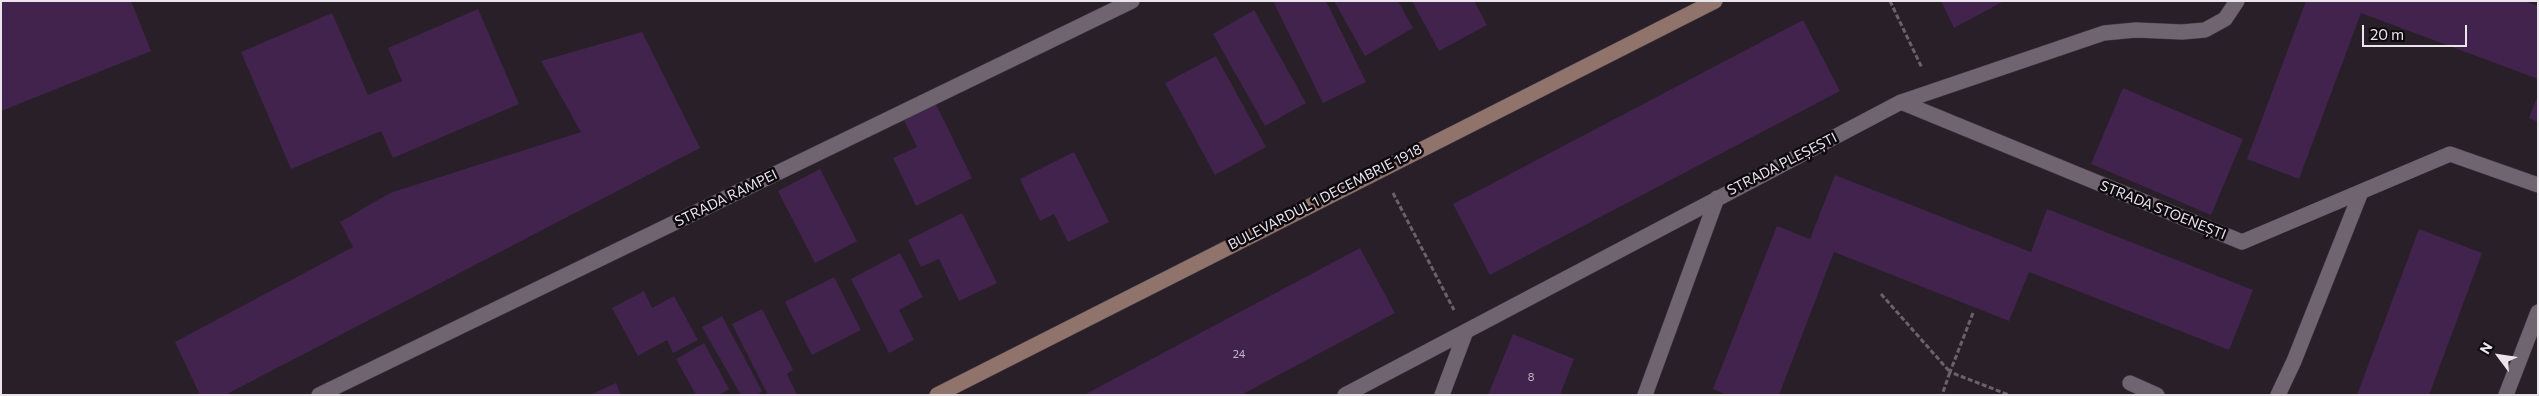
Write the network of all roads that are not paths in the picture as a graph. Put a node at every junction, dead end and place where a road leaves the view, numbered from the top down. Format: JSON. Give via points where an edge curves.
{"nodes":[{"id":1,"x":1132,"y":1,"type":"edge"},
{"id":2,"x":1715,"y":1,"type":"edge"},
{"id":3,"x":2237,"y":1,"type":"edge"},
{"id":4,"x":1901,"y":102,"type":"junction"},
{"id":5,"x":2538,"y":185,"type":"edge"},
{"id":6,"x":2361,"y":192,"type":"junction"},
{"id":7,"x":1717,"y":198,"type":"junction"},
{"id":8,"x":2538,"y":312,"type":"edge"},
{"id":9,"x":1466,"y":331,"type":"junction"},
{"id":10,"x":2130,"y":383,"type":"dead end"},
{"id":11,"x":319,"y":395,"type":"edge"},
{"id":12,"x":937,"y":395,"type":"edge"},
{"id":13,"x":1345,"y":395,"type":"edge"},
{"id":14,"x":1442,"y":395,"type":"edge"},
{"id":15,"x":1645,"y":395,"type":"edge"},
{"id":16,"x":2157,"y":395,"type":"edge"},
{"id":17,"x":2278,"y":395,"type":"edge"},
{"id":18,"x":2506,"y":395,"type":"edge"}],
"edges":[{"from":1,"to":11,"type":"street","name":"STRADA RAMPEI"},
{"from":2,"to":12,"type":"main road","name":"BULEVARDUL 1 DECEMBRIE 1918"},
{"from":3,"to":4,"type":"street","name":"STRADA PLEȘEȘTI","via":[[2224,19],[2205,30],[2104,32]]},
{"from":4,"to":6,"type":"street","name":"STRADA STOENEȘTI","via":[[2242,242]]},
{"from":4,"to":7,"type":"street","name":"STRADA PLEȘEȘTI"},
{"from":5,"to":6,"type":"street","name":"STRADA STOENEȘTI","via":[[2450,154]]},
{"from":6,"to":17,"type":"street"},
{"from":7,"to":9,"type":"street","name":"STRADA PLEȘEȘTI"},
{"from":7,"to":15,"type":"street"},
{"from":8,"to":18,"type":"street"},
{"from":9,"to":13,"type":"street","name":"STRADA PLEȘEȘTI"},
{"from":9,"to":14,"type":"street"},
{"from":10,"to":16,"type":"street"}]}
